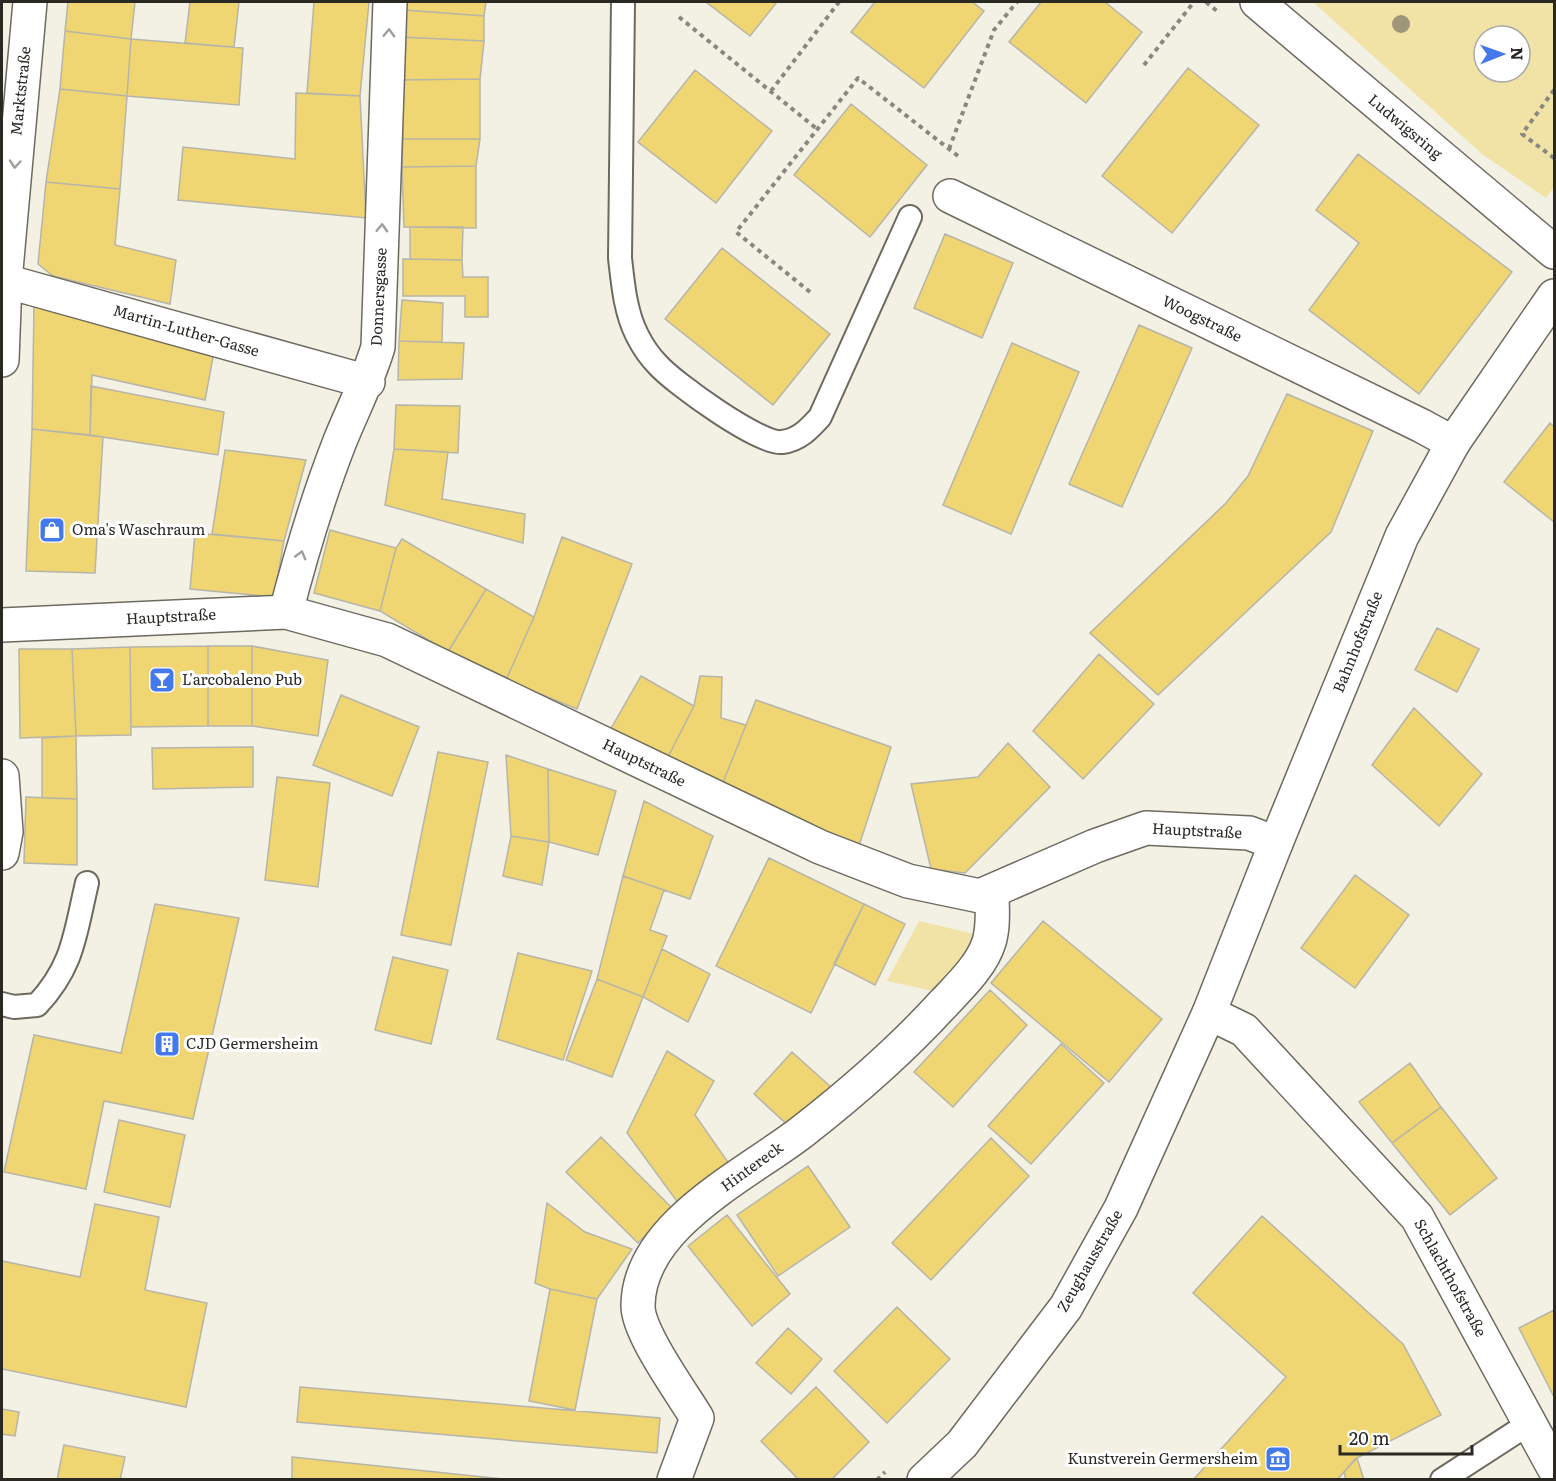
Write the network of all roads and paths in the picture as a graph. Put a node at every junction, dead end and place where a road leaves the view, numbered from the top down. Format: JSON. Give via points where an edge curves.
{"nodes":[{"id":1,"x":30,"y":2,"type":"edge"},
{"id":2,"x":390,"y":2,"type":"edge"},
{"id":3,"x":623,"y":2,"type":"edge"},
{"id":4,"x":839,"y":2,"type":"edge"},
{"id":5,"x":1017,"y":2,"type":"edge"},
{"id":6,"x":1194,"y":2,"type":"edge"},
{"id":7,"x":1257,"y":2,"type":"edge"},
{"id":8,"x":679,"y":17,"type":"dead end"},
{"id":9,"x":1144,"y":65,"type":"dead end"},
{"id":10,"x":1554,"y":90,"type":"edge"},
{"id":11,"x":771,"y":91,"type":"junction"},
{"id":12,"x":10,"y":111,"type":"edge"},
{"id":13,"x":817,"y":129,"type":"junction"},
{"id":14,"x":949,"y":149,"type":"junction"},
{"id":15,"x":1554,"y":158,"type":"edge"},
{"id":16,"x":965,"y":161,"type":"dead end"},
{"id":17,"x":950,"y":196,"type":"dead end"},
{"id":18,"x":910,"y":217,"type":"dead end"},
{"id":19,"x":1554,"y":252,"type":"edge"},
{"id":20,"x":5,"y":280,"type":"junction"},
{"id":21,"x":810,"y":292,"type":"dead end"},
{"id":22,"x":1554,"y":296,"type":"edge"},
{"id":23,"x":2,"y":360,"type":"edge"},
{"id":24,"x":368,"y":381,"type":"junction"},
{"id":25,"x":1453,"y":443,"type":"junction"},
{"id":26,"x":286,"y":612,"type":"junction"},
{"id":27,"x":2,"y":625,"type":"edge"},
{"id":28,"x":2,"y":776,"type":"edge"},
{"id":29,"x":1276,"y":843,"type":"junction"},
{"id":30,"x":2,"y":854,"type":"edge"},
{"id":31,"x":87,"y":883,"type":"dead end"},
{"id":32,"x":992,"y":892,"type":"junction"},
{"id":33,"x":2,"y":1004,"type":"edge"},
{"id":34,"x":1209,"y":1013,"type":"junction"},
{"id":35,"x":1530,"y":1423,"type":"junction"},
{"id":36,"x":1554,"y":1468,"type":"edge"},
{"id":37,"x":674,"y":1479,"type":"edge"},
{"id":38,"x":924,"y":1479,"type":"edge"},
{"id":39,"x":1442,"y":1479,"type":"edge"}],
"edges":[{"from":1,"to":12,"type":"street","name":"Marktstraße"},
{"from":24,"to":2,"type":"street","name":"Donnersgasse","one_way":true,"via":[[378,347]]},
{"from":3,"to":18,"type":"lane","via":[[620,258],[625,298],[637,335],[658,366],[703,400],[761,437],[781,443],[801,436],[820,417]]},
{"from":4,"to":11,"type":"path"},
{"from":5,"to":14,"type":"path","via":[[994,30]]},
{"from":6,"to":9,"type":"path"},
{"from":7,"to":19,"type":"street","name":"Ludwigsring"},
{"from":8,"to":11,"type":"path"},
{"from":10,"to":15,"type":"path","via":[[1522,134]]},
{"from":11,"to":13,"type":"path"},
{"from":12,"to":20,"type":"street","name":"Marktstraße","one_way":true},
{"from":13,"to":14,"type":"path","via":[[858,78]]},
{"from":13,"to":21,"type":"path","via":[[736,232]]},
{"from":14,"to":16,"type":"path"},
{"from":17,"to":25,"type":"street","name":"Woogstraße"},
{"from":20,"to":23,"type":"street","name":"Marktstraße"},
{"from":20,"to":24,"type":"street","name":"Martin-Luther-Gasse"},
{"from":22,"to":25,"type":"street","name":"Bahnhofstraße"},
{"from":26,"to":24,"type":"street","name":"Donnersgasse","one_way":true,"via":[[308,526],[341,438]]},
{"from":25,"to":29,"type":"street","name":"Bahnhofstraße","via":[[1402,536]]},
{"from":26,"to":27,"type":"street","name":"Hauptstraße"},
{"from":26,"to":32,"type":"street","name":"Hauptstraße","via":[[387,640],[820,847],[908,881],[980,896]]},
{"from":28,"to":30,"type":"street","via":[[6,831]]},
{"from":29,"to":32,"type":"street","name":"Hauptstraße","via":[[1249,833],[1146,828]]},
{"from":29,"to":34,"type":"street","name":"Bahnhofstraße"},
{"from":31,"to":33,"type":"lane","via":[[68,964],[53,988],[37,1005]]},
{"from":32,"to":37,"type":"street","name":"Hintereck","via":[[989,942],[981,959],[904,1047],[802,1131],[692,1210],[651,1259],[639,1291],[640,1320],[697,1418]]},
{"from":34,"to":35,"type":"street","name":"Schlachthofstraße","via":[[1244,1030],[1417,1217]]},
{"from":34,"to":38,"type":"street","name":"Zeughausstraße","via":[[1121,1208],[1066,1307],[962,1444]]},
{"from":35,"to":36,"type":"street","name":"Schlachthofstraße"},
{"from":35,"to":39,"type":"lane"}]}
